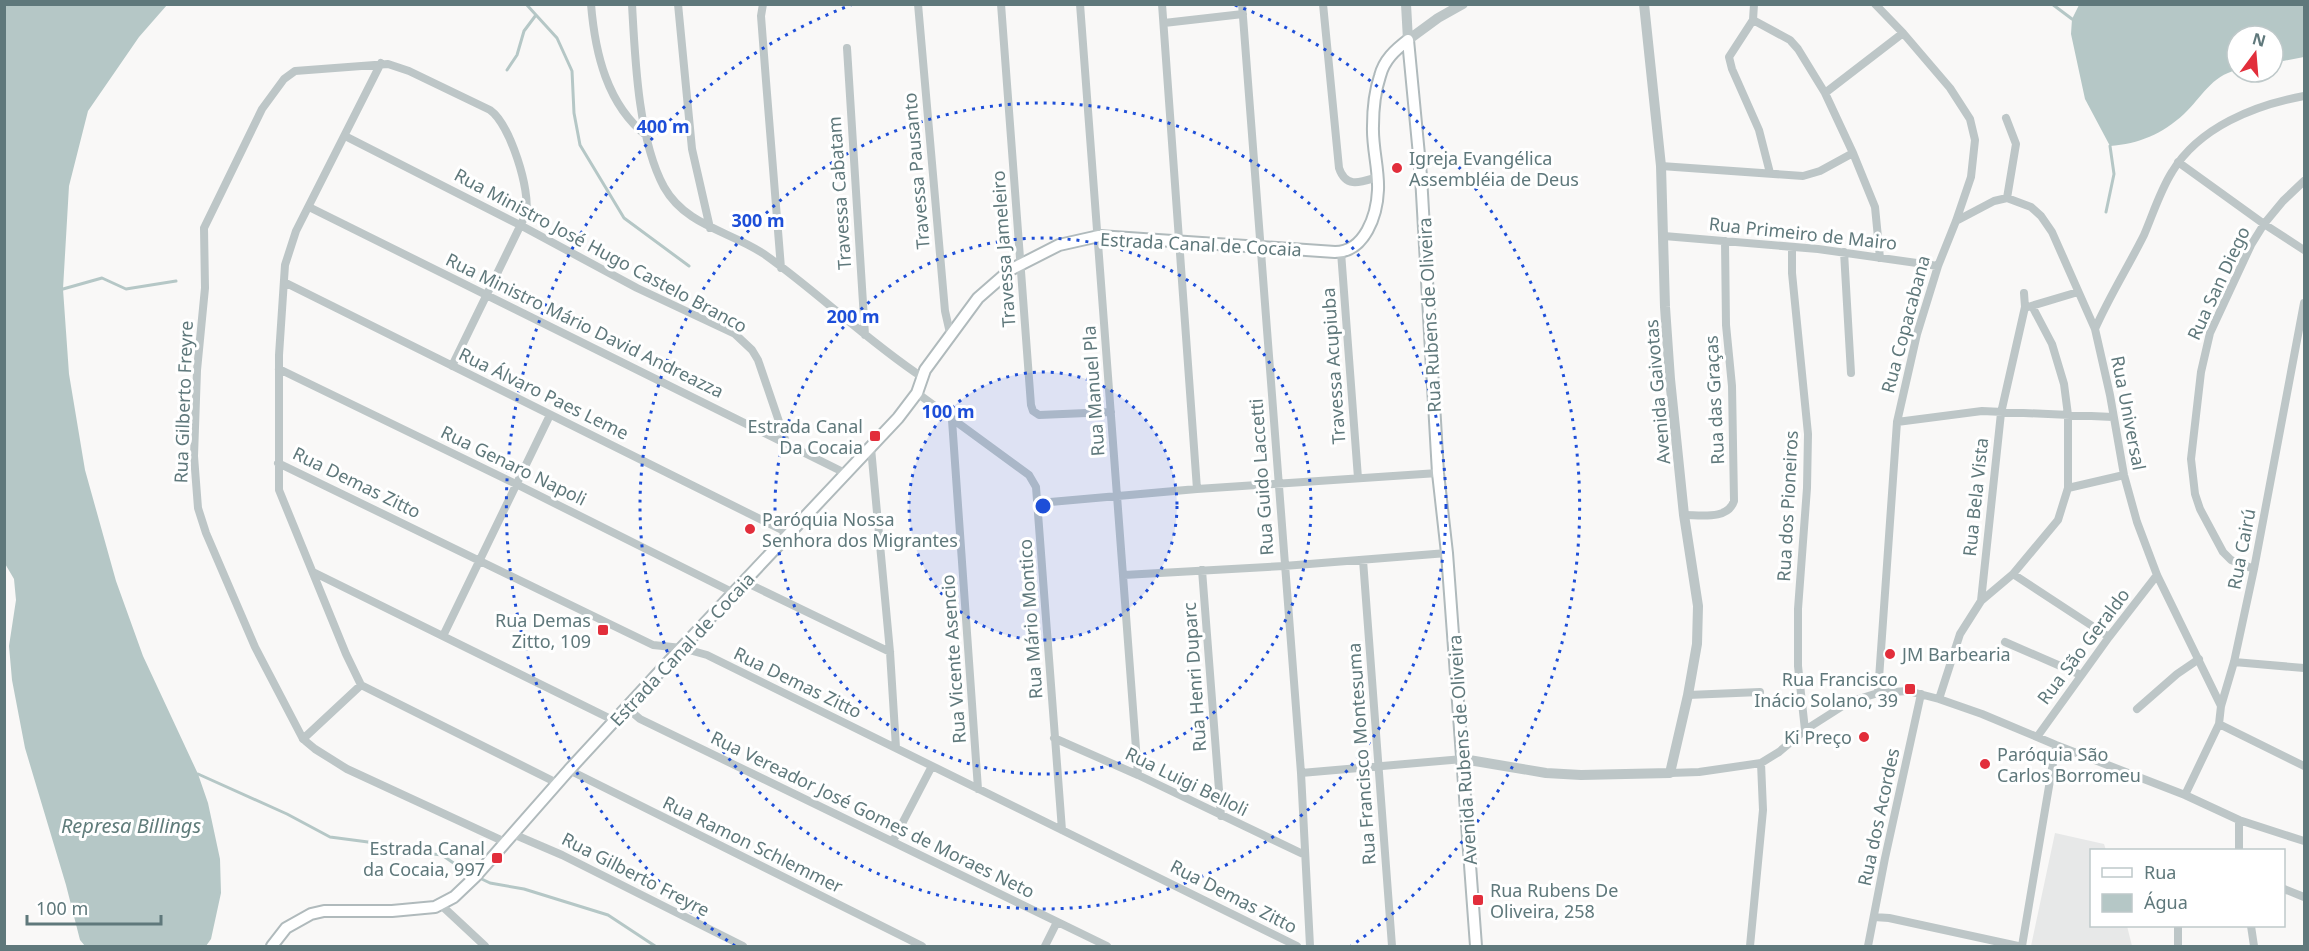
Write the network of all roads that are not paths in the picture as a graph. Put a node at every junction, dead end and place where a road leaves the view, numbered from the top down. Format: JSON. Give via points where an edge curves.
{"nodes":[{"id":1,"x":591,"y":4,"type":"edge"},
{"id":2,"x":632,"y":4,"type":"edge"},
{"id":3,"x":678,"y":4,"type":"edge"},
{"id":4,"x":763,"y":4,"type":"edge"},
{"id":5,"x":918,"y":4,"type":"edge"},
{"id":6,"x":1001,"y":4,"type":"edge"},
{"id":7,"x":1080,"y":4,"type":"edge"},
{"id":8,"x":1162,"y":4,"type":"edge"},
{"id":9,"x":1323,"y":4,"type":"edge"},
{"id":10,"x":1406,"y":4,"type":"edge"},
{"id":11,"x":1463,"y":4,"type":"edge"},
{"id":12,"x":1644,"y":4,"type":"edge"},
{"id":13,"x":1754,"y":4,"type":"edge"},
{"id":14,"x":1875,"y":4,"type":"edge"},
{"id":15,"x":1243,"y":9,"type":"edge"},
{"id":16,"x":1753,"y":20,"type":"junction"},
{"id":17,"x":1164,"y":23,"type":"junction"},
{"id":18,"x":1903,"y":33,"type":"junction"},
{"id":19,"x":1408,"y":40,"type":"junction"},
{"id":20,"x":846,"y":48,"type":"dead end"},
{"id":21,"x":381,"y":63,"type":"junction"},
{"id":22,"x":1825,"y":93,"type":"junction"},
{"id":23,"x":2304,"y":96,"type":"edge"},
{"id":24,"x":2006,"y":118,"type":"dead end"},
{"id":25,"x":345,"y":136,"type":"junction"},
{"id":26,"x":647,"y":136,"type":"junction"},
{"id":27,"x":1853,"y":153,"type":"junction"},
{"id":28,"x":2178,"y":162,"type":"junction"},
{"id":29,"x":1661,"y":166,"type":"junction"},
{"id":30,"x":1770,"y":173,"type":"junction"},
{"id":31,"x":1378,"y":177,"type":"junction"},
{"id":32,"x":2304,"y":181,"type":"edge"},
{"id":33,"x":2007,"y":198,"type":"junction"},
{"id":34,"x":309,"y":207,"type":"junction"},
{"id":35,"x":1956,"y":221,"type":"junction"},
{"id":36,"x":2264,"y":224,"type":"junction"},
{"id":37,"x":520,"y":225,"type":"junction"},
{"id":38,"x":710,"y":228,"type":"junction"},
{"id":39,"x":1098,"y":236,"type":"junction"},
{"id":40,"x":1664,"y":236,"type":"junction"},
{"id":41,"x":1725,"y":241,"type":"junction"},
{"id":42,"x":1179,"y":242,"type":"junction"},
{"id":43,"x":1792,"y":247,"type":"junction"},
{"id":44,"x":1260,"y":248,"type":"junction"},
{"id":45,"x":2304,"y":250,"type":"edge"},
{"id":46,"x":1341,"y":252,"type":"junction"},
{"id":47,"x":1844,"y":252,"type":"junction"},
{"id":48,"x":1880,"y":258,"type":"junction"},
{"id":49,"x":1021,"y":264,"type":"junction"},
{"id":50,"x":1938,"y":266,"type":"junction"},
{"id":51,"x":781,"y":268,"type":"junction"},
{"id":52,"x":284,"y":282,"type":"junction"},
{"id":53,"x":2078,"y":292,"type":"junction"},
{"id":54,"x":2024,"y":293,"type":"dead end"},
{"id":55,"x":486,"y":294,"type":"junction"},
{"id":56,"x":2304,"y":303,"type":"edge"},
{"id":57,"x":2028,"y":307,"type":"junction"},
{"id":58,"x":2095,"y":329,"type":"junction"},
{"id":59,"x":951,"y":333,"type":"junction"},
{"id":60,"x":865,"y":335,"type":"junction"},
{"id":61,"x":452,"y":366,"type":"junction"},
{"id":62,"x":279,"y":369,"type":"junction"},
{"id":63,"x":1851,"y":373,"type":"dead end"},
{"id":64,"x":922,"y":377,"type":"junction"},
{"id":65,"x":916,"y":393,"type":"junction"},
{"id":66,"x":1111,"y":412,"type":"junction"},
{"id":67,"x":2001,"y":413,"type":"junction"},
{"id":68,"x":550,"y":415,"type":"junction"},
{"id":69,"x":2068,"y":415,"type":"junction"},
{"id":70,"x":2113,"y":417,"type":"junction"},
{"id":71,"x":952,"y":420,"type":"junction"},
{"id":72,"x":1897,"y":422,"type":"junction"},
{"id":73,"x":786,"y":442,"type":"junction"},
{"id":74,"x":871,"y":448,"type":"junction"},
{"id":75,"x":278,"y":463,"type":"junction"},
{"id":76,"x":1438,"y":473,"type":"junction"},
{"id":77,"x":847,"y":474,"type":"junction"},
{"id":78,"x":2124,"y":475,"type":"junction"},
{"id":79,"x":1358,"y":478,"type":"junction"},
{"id":80,"x":516,"y":484,"type":"junction"},
{"id":81,"x":1278,"y":485,"type":"junction"},
{"id":82,"x":2068,"y":488,"type":"junction"},
{"id":83,"x":1197,"y":489,"type":"junction"},
{"id":84,"x":1117,"y":497,"type":"junction"},
{"id":85,"x":1039,"y":503,"type":"junction"},
{"id":86,"x":1684,"y":515,"type":"junction"},
{"id":87,"x":790,"y":534,"type":"junction"},
{"id":88,"x":1447,"y":553,"type":"junction"},
{"id":89,"x":479,"y":560,"type":"junction"},
{"id":90,"x":1363,"y":560,"type":"junction"},
{"id":91,"x":1284,"y":566,"type":"junction"},
{"id":92,"x":2254,"y":569,"type":"junction"},
{"id":93,"x":1202,"y":570,"type":"junction"},
{"id":94,"x":315,"y":573,"type":"junction"},
{"id":95,"x":2013,"y":574,"type":"junction"},
{"id":96,"x":1124,"y":575,"type":"junction"},
{"id":97,"x":2157,"y":575,"type":"junction"},
{"id":98,"x":745,"y":582,"type":"junction"},
{"id":99,"x":734,"y":593,"type":"junction"},
{"id":100,"x":1981,"y":601,"type":"junction"},
{"id":101,"x":442,"y":636,"type":"junction"},
{"id":102,"x":2109,"y":637,"type":"junction"},
{"id":103,"x":2005,"y":642,"type":"dead end"},
{"id":104,"x":682,"y":648,"type":"junction"},
{"id":105,"x":890,"y":652,"type":"junction"},
{"id":106,"x":2199,"y":659,"type":"junction"},
{"id":107,"x":2234,"y":662,"type":"junction"},
{"id":108,"x":2304,"y":668,"type":"edge"},
{"id":109,"x":2081,"y":675,"type":"junction"},
{"id":110,"x":361,"y":685,"type":"junction"},
{"id":111,"x":1760,"y":692,"type":"dead end"},
{"id":112,"x":1878,"y":693,"type":"junction"},
{"id":113,"x":1921,"y":694,"type":"junction"},
{"id":114,"x":1688,"y":695,"type":"junction"},
{"id":115,"x":1939,"y":699,"type":"junction"},
{"id":116,"x":2221,"y":706,"type":"junction"},
{"id":117,"x":627,"y":708,"type":"junction"},
{"id":118,"x":2137,"y":709,"type":"dead end"},
{"id":119,"x":615,"y":721,"type":"junction"},
{"id":120,"x":2219,"y":724,"type":"junction"},
{"id":121,"x":1805,"y":730,"type":"junction"},
{"id":122,"x":2037,"y":737,"type":"junction"},
{"id":123,"x":1054,"y":738,"type":"junction"},
{"id":124,"x":303,"y":739,"type":"junction"},
{"id":125,"x":2056,"y":745,"type":"junction"},
{"id":126,"x":896,"y":748,"type":"junction"},
{"id":127,"x":1462,"y":759,"type":"junction"},
{"id":128,"x":1761,"y":762,"type":"junction"},
{"id":129,"x":932,"y":766,"type":"junction"},
{"id":130,"x":2304,"y":766,"type":"edge"},
{"id":131,"x":1379,"y":768,"type":"junction"},
{"id":132,"x":569,"y":770,"type":"junction"},
{"id":133,"x":1301,"y":773,"type":"junction"},
{"id":134,"x":1671,"y":773,"type":"junction"},
{"id":135,"x":1138,"y":775,"type":"junction"},
{"id":136,"x":557,"y":783,"type":"junction"},
{"id":137,"x":978,"y":789,"type":"junction"},
{"id":138,"x":2186,"y":795,"type":"junction"},
{"id":139,"x":1221,"y":816,"type":"junction"},
{"id":140,"x":2239,"y":820,"type":"junction"},
{"id":141,"x":1062,"y":830,"type":"junction"},
{"id":142,"x":509,"y":838,"type":"junction"},
{"id":143,"x":893,"y":841,"type":"junction"},
{"id":144,"x":2304,"y":841,"type":"edge"},
{"id":145,"x":2239,"y":849,"type":"edge"},
{"id":146,"x":1305,"y":855,"type":"junction"},
{"id":147,"x":2285,"y":890,"type":"edge"},
{"id":148,"x":2304,"y":897,"type":"edge"},
{"id":149,"x":441,"y":905,"type":"junction"},
{"id":150,"x":1874,"y":917,"type":"junction"},
{"id":151,"x":1057,"y":922,"type":"junction"},
{"id":152,"x":2178,"y":927,"type":"edge"},
{"id":153,"x":2251,"y":927,"type":"edge"},
{"id":154,"x":272,"y":946,"type":"edge"},
{"id":155,"x":485,"y":946,"type":"edge"},
{"id":156,"x":743,"y":946,"type":"edge"},
{"id":157,"x":922,"y":946,"type":"edge"},
{"id":158,"x":1045,"y":946,"type":"edge"},
{"id":159,"x":1107,"y":946,"type":"edge"},
{"id":160,"x":1297,"y":946,"type":"edge"},
{"id":161,"x":1310,"y":946,"type":"edge"},
{"id":162,"x":1392,"y":946,"type":"edge"},
{"id":163,"x":1476,"y":946,"type":"edge"},
{"id":164,"x":1750,"y":946,"type":"edge"},
{"id":165,"x":1868,"y":946,"type":"edge"},
{"id":166,"x":2020,"y":946,"type":"edge"},
{"id":167,"x":2178,"y":946,"type":"edge"},
{"id":168,"x":2254,"y":946,"type":"edge"}],
"edges":[{"from":1,"to":26,"type":"street","via":[[596,50],[608,81],[620,108]]},
{"from":2,"to":26,"type":"street","via":[[635,67]]},
{"from":3,"to":38,"type":"street","via":[[692,149]]},
{"from":4,"to":51,"type":"street"},
{"from":5,"to":59,"type":"street","name":"Travessa Pausanto","via":[[945,311]]},
{"from":6,"to":49,"type":"street","name":"Travessa Jameleiro"},
{"from":7,"to":39,"type":"street","name":"Rua Manuel Pla"},
{"from":8,"to":17,"type":"street"},
{"from":9,"to":31,"type":"street","via":[[1339,168],[1344,180],[1350,183]]},
{"from":10,"to":19,"type":"street","name":"Rua Rubens de Oliveira"},
{"from":11,"to":19,"type":"street"},
{"from":12,"to":29,"type":"street","name":"Avenida Gaivotas"},
{"from":13,"to":16,"type":"street"},
{"from":14,"to":18,"type":"street","name":"Rua Copacabana"},
{"from":15,"to":17,"type":"street"},
{"from":15,"to":44,"type":"street","name":"Rua Guido Laccetti"},
{"from":16,"to":22,"type":"street","via":[[1790,40]]},
{"from":16,"to":30,"type":"street","via":[[1729,53],[1729,61],[1759,130]]},
{"from":17,"to":42,"type":"street"},
{"from":18,"to":22,"type":"street"},
{"from":18,"to":35,"type":"street","name":"Rua Copacabana","via":[[1950,88],[1973,129],[1972,170]]},
{"from":19,"to":31,"type":"main road","via":[[1384,65],[1377,85],[1373,125]]},
{"from":19,"to":76,"type":"main road","name":"Rua Rubens de Oliveira","via":[[1421,176]]},
{"from":20,"to":60,"type":"street","name":"Travessa Cabatam"},
{"from":21,"to":25,"type":"street"},
{"from":21,"to":37,"type":"street","via":[[409,71],[497,116],[509,136],[524,184],[528,206]]},
{"from":21,"to":124,"type":"street","name":"Rua Gilberto Freyre","via":[[300,70],[284,79],[252,127],[203,236],[204,288],[194,456],[198,508],[255,647]]},
{"from":22,"to":27,"type":"street"},
{"from":23,"to":28,"type":"street","via":[[2224,124],[2198,140]]},
{"from":24,"to":33,"type":"street","via":[[2016,144]]},
{"from":25,"to":34,"type":"street"},
{"from":25,"to":37,"type":"street","name":"Rua Ministro José Hugo Castelo Branco"},
{"from":26,"to":38,"type":"street","via":[[665,189],[690,217]]},
{"from":27,"to":30,"type":"street","via":[[1813,174]]},
{"from":27,"to":48,"type":"street","via":[[1875,207]]},
{"from":28,"to":36,"type":"street"},
{"from":28,"to":58,"type":"street"},
{"from":29,"to":30,"type":"street"},
{"from":29,"to":40,"type":"street","name":"Avenida Gaivotas"},
{"from":31,"to":46,"type":"main road","via":[[1377,197],[1366,233]]},
{"from":32,"to":36,"type":"street","name":"Rua San Diego"},
{"from":33,"to":35,"type":"street"},
{"from":33,"to":53,"type":"street","name":"Rua Universal","via":[[2031,207],[2041,216],[2052,231]]},
{"from":34,"to":52,"type":"street","via":[[291,242]]},
{"from":34,"to":55,"type":"street","name":"Rua Ministro Mário David Andreazza"},
{"from":35,"to":50,"type":"street","name":"Rua Copacabana"},
{"from":36,"to":45,"type":"street"},
{"from":36,"to":92,"type":"street","name":"Rua San Diego","via":[[2208,340],[2191,459],[2195,494],[2212,535],[2231,560]]},
{"from":37,"to":55,"type":"street"},
{"from":37,"to":73,"type":"street","name":"Rua Ministro José Hugo Castelo Branco","via":[[637,288],[735,334],[758,360]]},
{"from":38,"to":51,"type":"street","via":[[744,243]]},
{"from":39,"to":42,"type":"main road","name":"Estrada Canal de Cocaia"},
{"from":39,"to":49,"type":"main road","name":"Estrada Canal de Cocaia","via":[[1059,245]]},
{"from":39,"to":66,"type":"street","name":"Rua Manuel Pla"},
{"from":40,"to":41,"type":"street","name":"Rua Primeiro de Mairo"},
{"from":40,"to":86,"type":"street","name":"Avenida Gaivotas","via":[[1670,379]]},
{"from":41,"to":43,"type":"street","name":"Rua Primeiro de Mairo"},
{"from":41,"to":86,"type":"street","name":"Rua das Graças","via":[[1734,501],[1725,514]]},
{"from":42,"to":44,"type":"main road","name":"Estrada Canal de Cocaia"},
{"from":42,"to":83,"type":"street"},
{"from":43,"to":47,"type":"street","name":"Rua Primeiro de Mairo"},
{"from":43,"to":121,"type":"street","name":"Rua dos Pioneiros","via":[[1808,434],[1798,620]]},
{"from":44,"to":46,"type":"main road","name":"Estrada Canal de Cocaia"},
{"from":44,"to":81,"type":"street","name":"Rua Guido Laccetti"},
{"from":46,"to":79,"type":"street","name":"Travessa Acupiuba"},
{"from":47,"to":48,"type":"street","name":"Rua Primeiro de Mairo"},
{"from":47,"to":63,"type":"street"},
{"from":48,"to":50,"type":"street","name":"Rua Primeiro de Mairo"},
{"from":49,"to":59,"type":"main road","name":"Estrada Canal de Cocaia","via":[[988,288]]},
{"from":49,"to":66,"type":"street","name":"Travessa Jameleiro","via":[[1033,411],[1039,415]]},
{"from":50,"to":72,"type":"street","name":"Rua Copacabana","via":[[1917,334]]},
{"from":51,"to":60,"type":"street"},
{"from":52,"to":61,"type":"street","name":"Rua Álvaro Paes Leme"},
{"from":52,"to":62,"type":"street"},
{"from":53,"to":57,"type":"street"},
{"from":53,"to":58,"type":"street","name":"Rua Universal"},
{"from":54,"to":57,"type":"street","name":"Rua Bela Vista"},
{"from":55,"to":61,"type":"street"},
{"from":55,"to":73,"type":"street","name":"Rua Ministro Mário David Andreazza"},
{"from":56,"to":92,"type":"street","name":"Rua Cairú"},
{"from":57,"to":67,"type":"street","name":"Rua Bela Vista"},
{"from":57,"to":69,"type":"street","via":[[2046,331],[2058,361]]},
{"from":58,"to":70,"type":"street","name":"Rua Universal"},
{"from":59,"to":64,"type":"main road","name":"Estrada Canal de Cocaia"},
{"from":60,"to":64,"type":"street"},
{"from":61,"to":68,"type":"street","name":"Rua Álvaro Paes Leme"},
{"from":62,"to":75,"type":"street"},
{"from":62,"to":80,"type":"street","name":"Rua Genaro Napoli"},
{"from":64,"to":65,"type":"main road","name":"Estrada Canal de Cocaia"},
{"from":65,"to":71,"type":"street","name":"Rua Mário Montico"},
{"from":65,"to":74,"type":"main road","name":"Estrada Canal de Cocaia"},
{"from":66,"to":84,"type":"street","name":"Rua Manuel Pla"},
{"from":67,"to":69,"type":"street"},
{"from":67,"to":72,"type":"street","via":[[1982,411]]},
{"from":67,"to":100,"type":"street","name":"Rua Bela Vista"},
{"from":68,"to":80,"type":"street"},
{"from":68,"to":87,"type":"street","name":"Rua Álvaro Paes Leme"},
{"from":69,"to":70,"type":"street"},
{"from":69,"to":82,"type":"street"},
{"from":70,"to":78,"type":"street","name":"Rua Universal"},
{"from":71,"to":85,"type":"street","name":"Rua Mário Montico","via":[[1029,476]]},
{"from":71,"to":137,"type":"street","name":"Rua Vicente Asencio"},
{"from":72,"to":112,"type":"street","name":"Rua Copacabana"},
{"from":73,"to":77,"type":"street","name":"Rua Ministro Mário David Andreazza"},
{"from":74,"to":77,"type":"main road","name":"Estrada Canal de Cocaia"},
{"from":74,"to":105,"type":"street"},
{"from":75,"to":89,"type":"street","name":"Rua Demas Zitto"},
{"from":75,"to":94,"type":"street","via":[[280,493]]},
{"from":76,"to":79,"type":"street"},
{"from":76,"to":88,"type":"main road","name":"Rua Rubens de Oliveira"},
{"from":77,"to":87,"type":"main road","name":"Estrada Canal de Cocaia"},
{"from":78,"to":82,"type":"street"},
{"from":78,"to":97,"type":"street","name":"Rua Universal"},
{"from":79,"to":81,"type":"street"},
{"from":80,"to":89,"type":"street"},
{"from":80,"to":99,"type":"street","name":"Rua Genaro Napoli"},
{"from":81,"to":83,"type":"street"},
{"from":81,"to":91,"type":"street","name":"Rua Guido Laccetti"},
{"from":82,"to":95,"type":"street","via":[[2058,520]]},
{"from":83,"to":84,"type":"street"},
{"from":84,"to":85,"type":"street"},
{"from":84,"to":96,"type":"street","name":"Rua Manuel Pla"},
{"from":85,"to":123,"type":"street","name":"Rua Mário Montico"},
{"from":86,"to":114,"type":"street","name":"Avenida Gaivotas","via":[[1698,606]]},
{"from":87,"to":98,"type":"main road","name":"Estrada Canal de Cocaia"},
{"from":88,"to":90,"type":"street"},
{"from":88,"to":127,"type":"main road","name":"Avenida Rubens de Oliveira"},
{"from":89,"to":101,"type":"street"},
{"from":89,"to":104,"type":"street","name":"Rua Demas Zitto","via":[[653,645]]},
{"from":90,"to":91,"type":"street"},
{"from":90,"to":131,"type":"street","name":"Rua Francisco Montesuma"},
{"from":91,"to":93,"type":"street"},
{"from":91,"to":133,"type":"street","name":"Rua Guido Laccetti"},
{"from":92,"to":107,"type":"street","name":"Rua Cairú"},
{"from":93,"to":96,"type":"street"},
{"from":93,"to":139,"type":"street","name":"Rua Henri Duparc"},
{"from":94,"to":101,"type":"street"},
{"from":94,"to":110,"type":"street"},
{"from":95,"to":100,"type":"street"},
{"from":95,"to":102,"type":"street"},
{"from":96,"to":135,"type":"street","name":"Rua Manuel Pla"},
{"from":97,"to":102,"type":"street","name":"Rua São Geraldo"},
{"from":97,"to":106,"type":"street","name":"Rua Universal"},
{"from":98,"to":99,"type":"main road","name":"Estrada Canal de Cocaia"},
{"from":98,"to":105,"type":"street"},
{"from":99,"to":104,"type":"main road","name":"Estrada Canal de Cocaia"},
{"from":100,"to":115,"type":"street","name":"Rua Bela Vista","via":[[1960,634]]},
{"from":101,"to":119,"type":"street"},
{"from":102,"to":109,"type":"street","name":"Rua São Geraldo"},
{"from":103,"to":109,"type":"street"},
{"from":104,"to":117,"type":"main road","name":"Estrada Canal de Cocaia"},
{"from":104,"to":126,"type":"street","name":"Rua Demas Zitto","via":[[707,656]]},
{"from":105,"to":126,"type":"street"},
{"from":106,"to":116,"type":"street","name":"Rua Universal"},
{"from":106,"to":118,"type":"street"},
{"from":107,"to":108,"type":"street"},
{"from":107,"to":116,"type":"street","name":"Rua Cairú"},
{"from":109,"to":122,"type":"street","name":"Rua São Geraldo"},
{"from":110,"to":124,"type":"street"},
{"from":110,"to":136,"type":"street"},
{"from":111,"to":114,"type":"street"},
{"from":112,"to":113,"type":"street"},
{"from":112,"to":121,"type":"street","via":[[1849,702]]},
{"from":113,"to":115,"type":"street"},
{"from":113,"to":150,"type":"street","name":"Rua dos Acordes"},
{"from":114,"to":134,"type":"street","name":"Avenida Gaivotas"},
{"from":115,"to":122,"type":"street"},
{"from":116,"to":120,"type":"street","name":"Rua Cairú"},
{"from":117,"to":119,"type":"main road","name":"Estrada Canal de Cocaia"},
{"from":117,"to":143,"type":"street","name":"Rua Vereador José Gomes de Moraes Neto","via":[[640,719]]},
{"from":119,"to":132,"type":"main road","name":"Estrada Canal de Cocaia"},
{"from":120,"to":130,"type":"street"},
{"from":120,"to":138,"type":"street","name":"Rua Cairú"},
{"from":121,"to":128,"type":"street"},
{"from":122,"to":125,"type":"street"},
{"from":123,"to":135,"type":"street","name":"Rua Luigi Belloli"},
{"from":123,"to":141,"type":"street","name":"Rua Mário Montico"},
{"from":124,"to":142,"type":"street","name":"Rua Gilberto Freyre","via":[[347,769]]},
{"from":125,"to":138,"type":"street"},
{"from":125,"to":166,"type":"street"},
{"from":126,"to":129,"type":"street","name":"Rua Demas Zitto"},
{"from":127,"to":131,"type":"street"},
{"from":127,"to":134,"type":"street","via":[[1546,773]]},
{"from":127,"to":163,"type":"main road","name":"Avenida Rubens de Oliveira"},
{"from":128,"to":134,"type":"street"},
{"from":128,"to":164,"type":"street","via":[[1762,810]]},
{"from":129,"to":137,"type":"street","name":"Rua Demas Zitto"},
{"from":129,"to":143,"type":"street"},
{"from":131,"to":133,"type":"street"},
{"from":131,"to":162,"type":"street","name":"Rua Francisco Montesuma"},
{"from":132,"to":136,"type":"main road","name":"Estrada Canal de Cocaia"},
{"from":132,"to":157,"type":"street","name":"Rua Ramon Schlemmer"},
{"from":133,"to":146,"type":"street","name":"Rua Guido Laccetti"},
{"from":135,"to":139,"type":"street","name":"Rua Luigi Belloli"},
{"from":136,"to":142,"type":"main road","name":"Estrada Canal de Cocaia"},
{"from":137,"to":141,"type":"street","name":"Rua Demas Zitto"},
{"from":138,"to":140,"type":"street"},
{"from":139,"to":146,"type":"street","name":"Rua Luigi Belloli"},
{"from":140,"to":144,"type":"street"},
{"from":140,"to":145,"type":"street"},
{"from":141,"to":160,"type":"street","name":"Rua Demas Zitto"},
{"from":142,"to":149,"type":"main road","name":"Estrada Canal de Cocaia","via":[[460,891]]},
{"from":142,"to":156,"type":"street","name":"Rua Gilberto Freyre","via":[[562,855]]},
{"from":143,"to":151,"type":"street","name":"Rua Vereador José Gomes de Moraes Neto"},
{"from":146,"to":161,"type":"street","name":"Rua Guido Laccetti"},
{"from":147,"to":148,"type":"street"},
{"from":149,"to":154,"type":"main road","name":"Estrada Canal de Cocaia","via":[[392,911],[324,911],[297,920]]},
{"from":149,"to":155,"type":"street"},
{"from":150,"to":165,"type":"street","name":"Rua dos Acordes"},
{"from":150,"to":166,"type":"street"},
{"from":151,"to":158,"type":"street"},
{"from":151,"to":159,"type":"street","name":"Rua Vereador José Gomes de Moraes Neto"},
{"from":152,"to":167,"type":"street"},
{"from":153,"to":168,"type":"street"}]}
